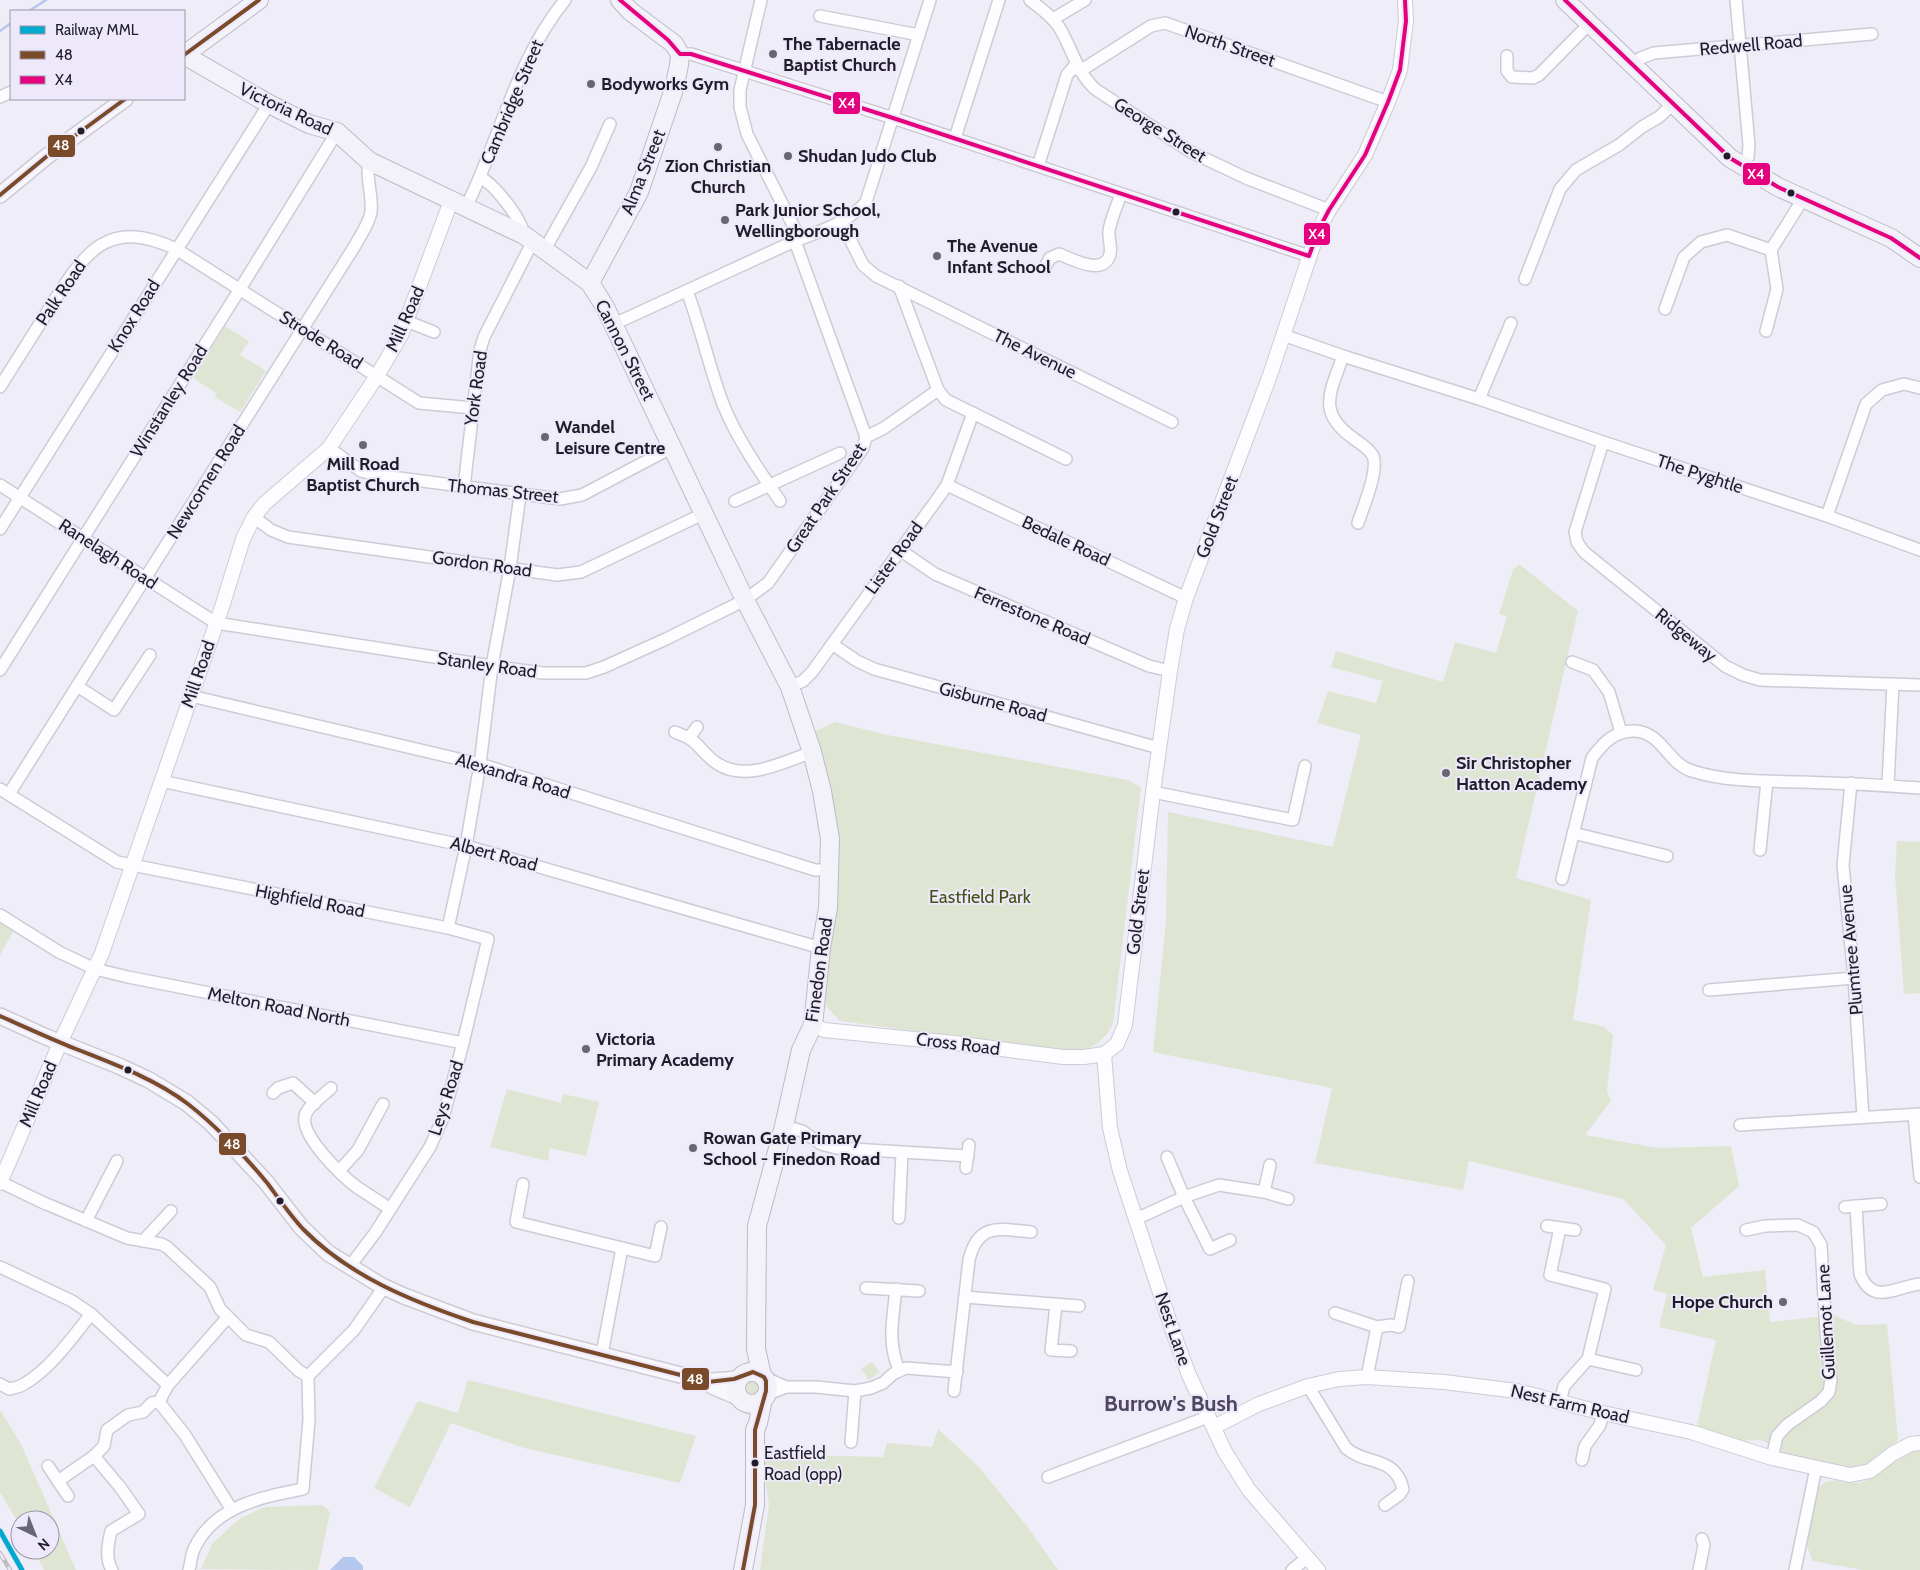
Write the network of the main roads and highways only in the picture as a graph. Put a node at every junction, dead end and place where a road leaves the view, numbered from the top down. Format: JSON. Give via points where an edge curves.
{"nodes":[{"id":1,"x":259,"y":0,"type":"edge"},
{"id":2,"x":620,"y":0,"type":"edge"},
{"id":3,"x":1566,"y":0,"type":"edge"},
{"id":4,"x":185,"y":54,"type":"edge"},
{"id":5,"x":185,"y":56,"type":"edge"},
{"id":6,"x":124,"y":100,"type":"edge"},
{"id":7,"x":0,"y":194,"type":"edge"},
{"id":8,"x":459,"y":204,"type":"joint"},
{"id":9,"x":1920,"y":258,"type":"edge"},
{"id":10,"x":590,"y":283,"type":"junction"},
{"id":11,"x":745,"y":600,"type":"joint"},
{"id":12,"x":0,"y":1016,"type":"edge"},
{"id":13,"x":756,"y":1349,"type":"junction"},
{"id":14,"x":742,"y":1376,"type":"junction"},
{"id":15,"x":763,"y":1377,"type":"junction"},
{"id":16,"x":708,"y":1382,"type":"junction"},
{"id":17,"x":765,"y":1397,"type":"junction"},
{"id":18,"x":741,"y":1399,"type":"junction"},
{"id":19,"x":754,"y":1430,"type":"junction"},
{"id":20,"x":744,"y":1570,"type":"edge"}],
"edges":[{"from":1,"to":4,"type":"main road"},
{"from":2,"to":10,"type":"main road","name":"Alma Street","via":[[674,44],[680,54],[674,89],[639,192]]},
{"from":3,"to":9,"type":"main road","via":[[1705,135],[1743,167],[1802,199],[1891,238]]},
{"from":5,"to":8,"type":"main road","name":"Victoria Road","via":[[269,104],[309,124],[337,132],[370,161]]},
{"from":6,"to":7,"type":"main road"},
{"from":8,"to":10,"type":"main road","name":"Cannon Street","via":[[534,241]]},
{"from":10,"to":11,"type":"main road","name":"Cannon Street","via":[[603,303]]},
{"from":11,"to":13,"type":"main road","name":"Finedon Road","via":[[790,687],[812,752],[830,839],[828,908],[813,1025],[801,1050],[757,1226]]},
{"from":12,"to":16,"type":"main road","via":[[119,1066],[187,1103],[211,1123],[260,1175],[301,1227],[328,1252],[384,1287],[473,1322]]},
{"from":13,"to":14,"type":"main road","name":"Finedon Road"},
{"from":13,"to":15,"type":"main road","name":"Finedon Road"},
{"from":14,"to":15,"type":"main road","via":[[754,1372]]},
{"from":14,"to":16,"type":"main road"},
{"from":14,"to":18,"type":"main road","via":[[737,1385]]},
{"from":15,"to":17,"type":"main road","via":[[768,1386]]},
{"from":16,"to":18,"type":"main road"},
{"from":17,"to":18,"type":"main road","via":[[755,1403]]},
{"from":17,"to":19,"type":"main road"},
{"from":18,"to":19,"type":"main road"},
{"from":19,"to":20,"type":"main road","via":[[755,1505]]}]}
